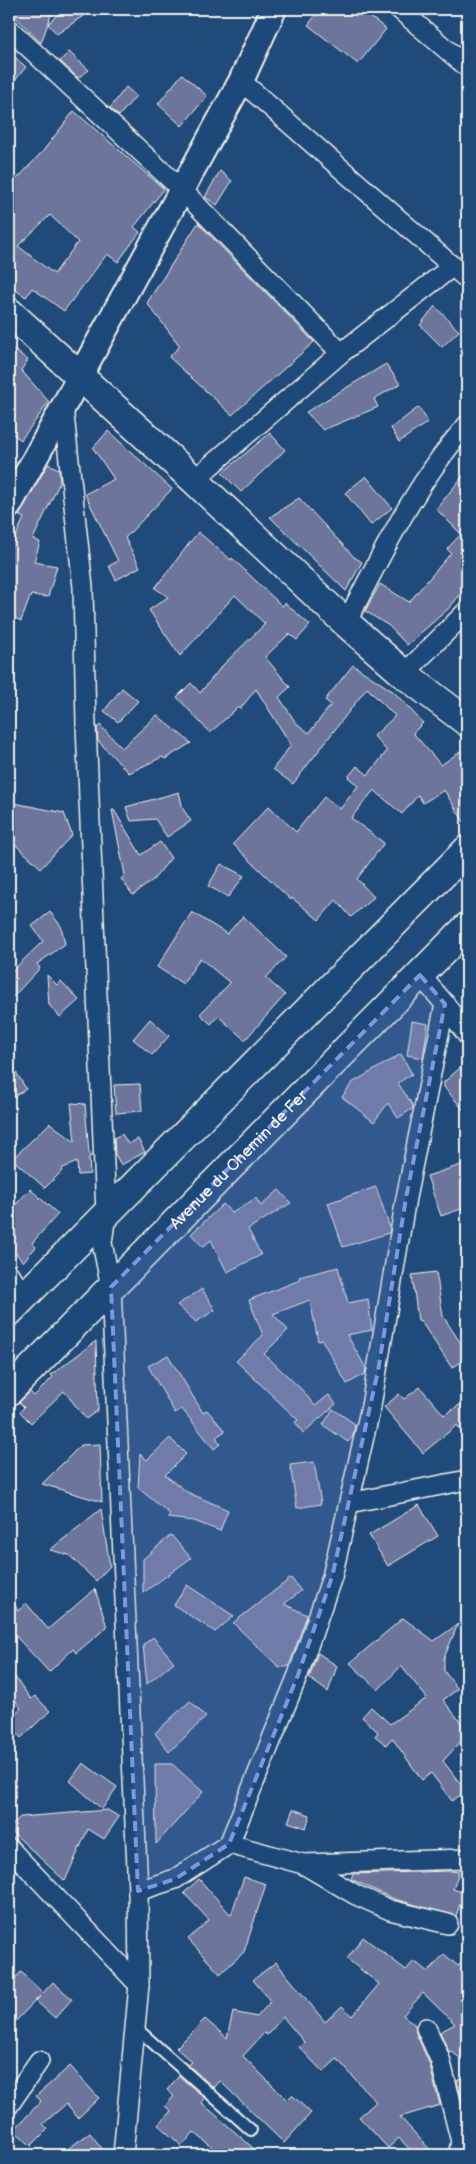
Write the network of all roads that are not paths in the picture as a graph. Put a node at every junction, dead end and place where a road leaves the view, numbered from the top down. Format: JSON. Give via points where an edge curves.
{"nodes":[{"id":1,"x":274,"y":9,"type":"edge"},
{"id":2,"x":399,"y":9,"type":"edge"},
{"id":3,"x":9,"y":29,"type":"edge"},
{"id":4,"x":467,"y":67,"type":"edge"},
{"id":5,"x":241,"y":81,"type":"junction"},
{"id":6,"x":182,"y":190,"type":"junction"},
{"id":7,"x":453,"y":266,"type":"junction"},
{"id":8,"x":467,"y":279,"type":"edge"},
{"id":9,"x":9,"y":312,"type":"edge"},
{"id":10,"x":341,"y":353,"type":"junction"},
{"id":11,"x":80,"y":377,"type":"junction"},
{"id":12,"x":63,"y":406,"type":"junction"},
{"id":13,"x":467,"y":425,"type":"edge"},
{"id":14,"x":194,"y":480,"type":"junction"},
{"id":15,"x":9,"y":506,"type":"edge"},
{"id":16,"x":467,"y":611,"type":"edge"},
{"id":17,"x":346,"y":623,"type":"junction"},
{"id":18,"x":404,"y":674,"type":"junction"},
{"id":19,"x":467,"y":722,"type":"edge"},
{"id":20,"x":467,"y":850,"type":"edge"},
{"id":21,"x":467,"y":927,"type":"edge"},
{"id":22,"x":420,"y":975,"type":"junction"},
{"id":23,"x":445,"y":1004,"type":"junction"},
{"id":24,"x":467,"y":1035,"type":"edge"},
{"id":25,"x":106,"y":1214,"type":"junction"},
{"id":26,"x":9,"y":1274,"type":"edge"},
{"id":27,"x":111,"y":1287,"type":"junction"},
{"id":28,"x":16,"y":1304,"type":"edge"},
{"id":29,"x":9,"y":1391,"type":"edge"},
{"id":30,"x":467,"y":1480,"type":"edge"},
{"id":31,"x":349,"y":1502,"type":"junction"},
{"id":32,"x":228,"y":1844,"type":"junction"},
{"id":33,"x":9,"y":1848,"type":"edge"},
{"id":34,"x":467,"y":1858,"type":"edge"},
{"id":35,"x":303,"y":1864,"type":"junction"},
{"id":36,"x":138,"y":1891,"type":"junction"},
{"id":37,"x":448,"y":1924,"type":"dead end"},
{"id":38,"x":139,"y":1984,"type":"junction"},
{"id":39,"x":136,"y":2028,"type":"junction"},
{"id":40,"x":426,"y":2028,"type":"dead end"},
{"id":41,"x":39,"y":2061,"type":"dead end"},
{"id":42,"x":9,"y":2105,"type":"edge"},
{"id":43,"x":251,"y":2130,"type":"dead end"},
{"id":44,"x":123,"y":2155,"type":"edge"},
{"id":45,"x":458,"y":2155,"type":"edge"}],
"edges":[{"from":1,"to":5,"type":"street"},
{"from":2,"to":4,"type":"street"},
{"from":3,"to":6,"type":"street"},
{"from":5,"to":6,"type":"street"},
{"from":5,"to":7,"type":"street"},
{"from":6,"to":10,"type":"street"},
{"from":6,"to":11,"type":"street"},
{"from":7,"to":8,"type":"street"},
{"from":7,"to":10,"type":"street"},
{"from":9,"to":11,"type":"main road"},
{"from":10,"to":14,"type":"street"},
{"from":11,"to":12,"type":"street"},
{"from":11,"to":14,"type":"main road"},
{"from":12,"to":15,"type":"street"},
{"from":12,"to":25,"type":"street","via":[[82,587]]},
{"from":13,"to":17,"type":"street","via":[[448,446],[412,498]]},
{"from":14,"to":17,"type":"main road"},
{"from":16,"to":18,"type":"street"},
{"from":17,"to":18,"type":"main road"},
{"from":18,"to":19,"type":"main road"},
{"from":20,"to":25,"type":"main road"},
{"from":21,"to":22,"type":"main road","name":"Avenue du Chemin de Fer"},
{"from":22,"to":23,"type":"street"},
{"from":22,"to":27,"type":"main road","name":"Avenue du Chemin de Fer"},
{"from":23,"to":24,"type":"street"},
{"from":23,"to":31,"type":"street","via":[[406,1198],[378,1371]]},
{"from":25,"to":27,"type":"street","via":[[102,1243]]},
{"from":25,"to":28,"type":"main road"},
{"from":26,"to":28,"type":"street"},
{"from":27,"to":29,"type":"main road","name":"Avenue du Chemin de Fer"},
{"from":27,"to":36,"type":"street"},
{"from":30,"to":31,"type":"street"},
{"from":31,"to":32,"type":"street","via":[[332,1577],[298,1675]]},
{"from":32,"to":35,"type":"street"},
{"from":32,"to":36,"type":"street","via":[[175,1879]]},
{"from":33,"to":38,"type":"street"},
{"from":34,"to":35,"type":"street"},
{"from":35,"to":37,"type":"street","via":[[356,1895],[390,1910]]},
{"from":36,"to":38,"type":"street"},
{"from":38,"to":39,"type":"street"},
{"from":39,"to":43,"type":"lane"},
{"from":39,"to":44,"type":"street"},
{"from":40,"to":45,"type":"street","via":[[440,2059],[461,2142]]},
{"from":41,"to":42,"type":"street"}]}
